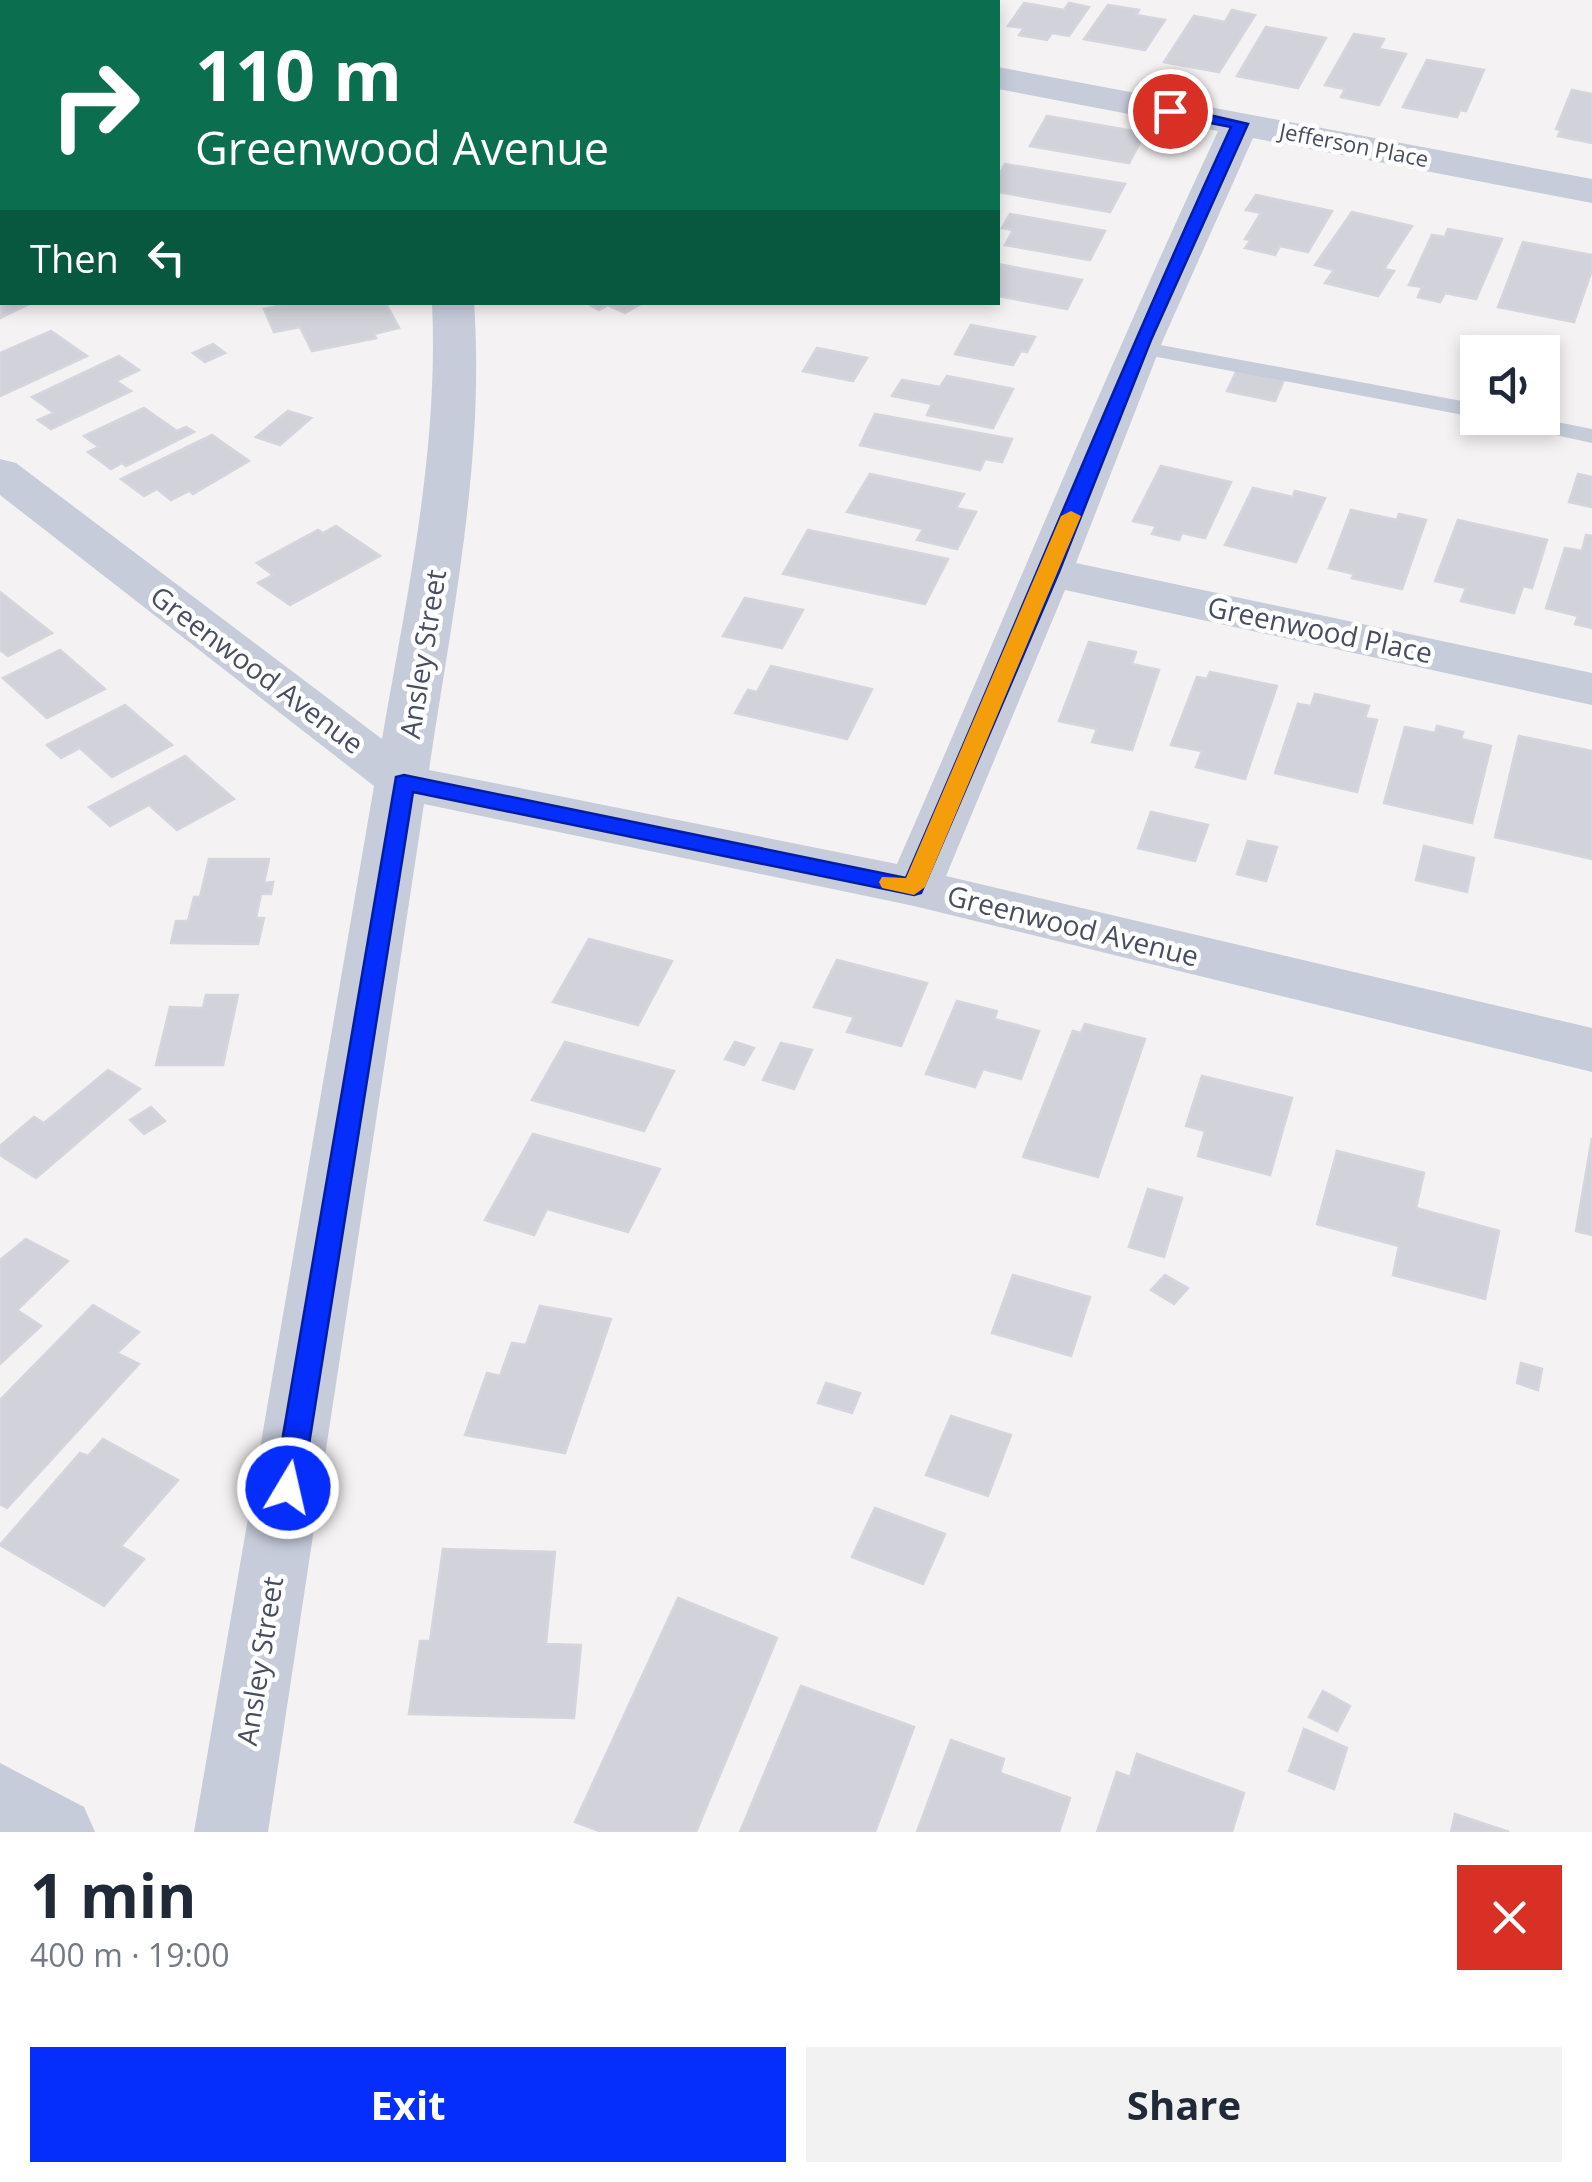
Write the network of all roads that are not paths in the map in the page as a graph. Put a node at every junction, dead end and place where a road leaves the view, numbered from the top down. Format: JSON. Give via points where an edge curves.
{"nodes":[{"id":1,"x":1000,"y":78,"type":"edge"},
{"id":2,"x":1240,"y":124,"type":"junction"},
{"id":3,"x":1592,"y":191,"type":"edge"},
{"id":4,"x":453,"y":305,"type":"edge"},
{"id":5,"x":1139,"y":347,"type":"junction"},
{"id":6,"x":1460,"y":408,"type":"edge"},
{"id":7,"x":1560,"y":429,"type":"edge"},
{"id":8,"x":1592,"y":436,"type":"edge"},
{"id":9,"x":0,"y":473,"type":"edge"},
{"id":10,"x":1049,"y":572,"type":"junction"},
{"id":11,"x":1592,"y":689,"type":"edge"},
{"id":12,"x":404,"y":782,"type":"junction"},
{"id":13,"x":914,"y":887,"type":"junction"},
{"id":14,"x":1592,"y":1050,"type":"edge"},
{"id":15,"x":0,"y":1798,"type":"edge"},
{"id":16,"x":58,"y":1832,"type":"edge"},
{"id":17,"x":232,"y":1832,"type":"edge"}],
"edges":[{"from":1,"to":2,"type":"street","name":"Jefferson Place"},
{"from":2,"to":3,"type":"street","name":"Jefferson Place"},
{"from":2,"to":5,"type":"street"},
{"from":4,"to":12,"type":"street","name":"Ansley Street","via":[[450,480]]},
{"from":5,"to":6,"type":"lane"},
{"from":5,"to":10,"type":"street"},
{"from":7,"to":8,"type":"lane"},
{"from":9,"to":12,"type":"street","name":"Greenwood Avenue"},
{"from":10,"to":11,"type":"street","name":"Greenwood Place"},
{"from":10,"to":13,"type":"street"},
{"from":12,"to":13,"type":"street","name":"Greenwood Avenue"},
{"from":12,"to":17,"type":"street","name":"Ansley Street"},
{"from":13,"to":14,"type":"street","name":"Greenwood Avenue"},
{"from":15,"to":16,"type":"street"}]}
